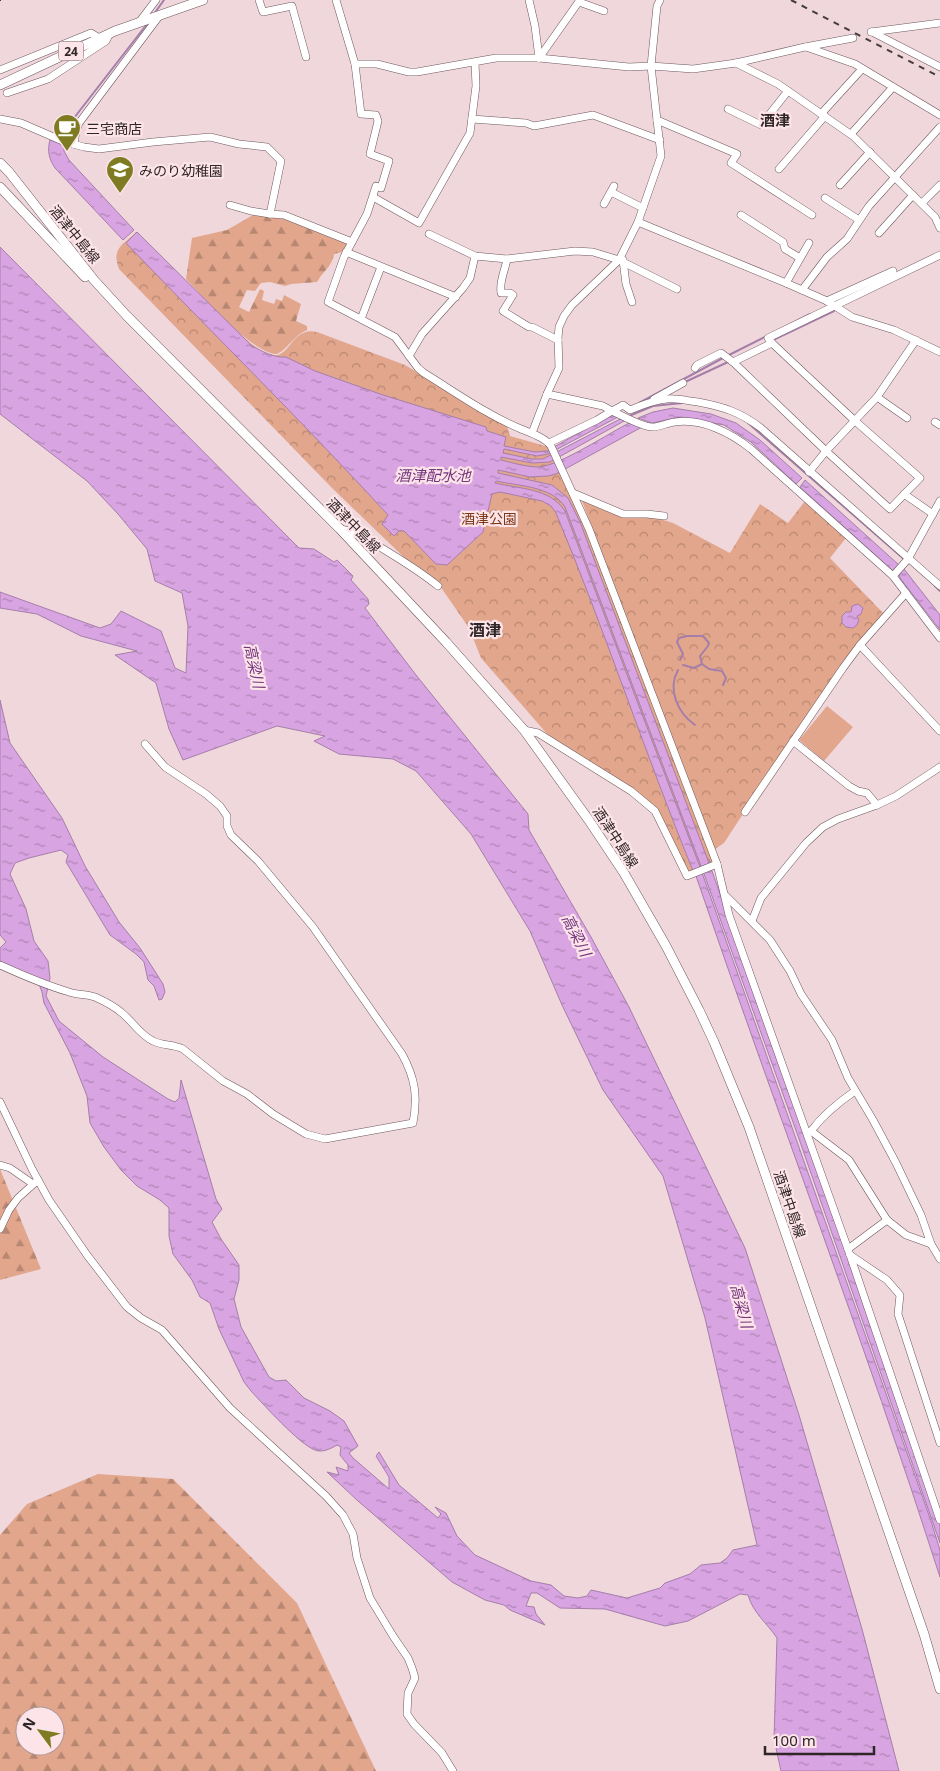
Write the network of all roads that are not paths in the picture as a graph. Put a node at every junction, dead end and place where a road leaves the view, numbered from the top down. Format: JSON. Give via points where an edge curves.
{"nodes":[{"id":1,"x":156,"y":0,"type":"edge"},
{"id":2,"x":203,"y":0,"type":"edge"},
{"id":3,"x":259,"y":0,"type":"edge"},
{"id":4,"x":336,"y":0,"type":"edge"},
{"id":5,"x":529,"y":0,"type":"edge"},
{"id":6,"x":660,"y":0,"type":"edge"},
{"id":7,"x":580,"y":1,"type":"edge"},
{"id":8,"x":604,"y":11,"type":"dead end"},
{"id":9,"x":158,"y":16,"type":"junction"},
{"id":10,"x":142,"y":20,"type":"junction"},
{"id":11,"x":940,"y":23,"type":"edge"},
{"id":12,"x":110,"y":33,"type":"junction"},
{"id":13,"x":99,"y":38,"type":"junction"},
{"id":14,"x":853,"y":38,"type":"dead end"},
{"id":15,"x":806,"y":47,"type":"junction"},
{"id":16,"x":306,"y":57,"type":"dead end"},
{"id":17,"x":538,"y":58,"type":"junction"},
{"id":18,"x":475,"y":63,"type":"junction"},
{"id":19,"x":736,"y":63,"type":"junction"},
{"id":20,"x":355,"y":64,"type":"junction"},
{"id":21,"x":651,"y":66,"type":"junction"},
{"id":22,"x":940,"y":67,"type":"edge"},
{"id":23,"x":862,"y":69,"type":"junction"},
{"id":24,"x":0,"y":70,"type":"edge"},
{"id":25,"x":0,"y":85,"type":"edge"},
{"id":26,"x":893,"y":87,"type":"junction"},
{"id":27,"x":788,"y":91,"type":"junction"},
{"id":28,"x":7,"y":93,"type":"dead end"},
{"id":29,"x":728,"y":109,"type":"dead end"},
{"id":30,"x":823,"y":115,"type":"junction"},
{"id":31,"x":940,"y":115,"type":"edge"},
{"id":32,"x":0,"y":119,"type":"edge"},
{"id":33,"x":472,"y":119,"type":"junction"},
{"id":34,"x":658,"y":120,"type":"junction"},
{"id":35,"x":940,"y":127,"type":"edge"},
{"id":36,"x":851,"y":134,"type":"junction"},
{"id":37,"x":660,"y":140,"type":"junction"},
{"id":38,"x":74,"y":144,"type":"junction"},
{"id":39,"x":870,"y":152,"type":"junction"},
{"id":40,"x":0,"y":163,"type":"edge"},
{"id":41,"x":780,"y":169,"type":"dead end"},
{"id":42,"x":894,"y":176,"type":"junction"},
{"id":43,"x":840,"y":185,"type":"dead end"},
{"id":44,"x":940,"y":185,"type":"edge"},
{"id":45,"x":0,"y":187,"type":"edge"},
{"id":46,"x":914,"y":195,"type":"junction"},
{"id":47,"x":373,"y":197,"type":"junction"},
{"id":48,"x":825,"y":198,"type":"dead end"},
{"id":49,"x":922,"y":203,"type":"junction"},
{"id":50,"x":604,"y":204,"type":"dead end"},
{"id":51,"x":230,"y":205,"type":"dead end"},
{"id":52,"x":643,"y":208,"type":"junction"},
{"id":53,"x":270,"y":214,"type":"junction"},
{"id":54,"x":741,"y":215,"type":"dead end"},
{"id":55,"x":812,"y":215,"type":"dead end"},
{"id":56,"x":859,"y":220,"type":"junction"},
{"id":57,"x":638,"y":222,"type":"junction"},
{"id":58,"x":940,"y":228,"type":"edge"},
{"id":59,"x":879,"y":233,"type":"dead end"},
{"id":60,"x":429,"y":234,"type":"dead end"},
{"id":61,"x":352,"y":242,"type":"junction"},
{"id":62,"x":809,"y":243,"type":"dead end"},
{"id":63,"x":346,"y":252,"type":"junction"},
{"id":64,"x":940,"y":255,"type":"edge"},
{"id":65,"x":475,"y":256,"type":"junction"},
{"id":66,"x":800,"y":258,"type":"junction"},
{"id":67,"x":507,"y":259,"type":"junction"},
{"id":68,"x":622,"y":259,"type":"junction"},
{"id":69,"x":381,"y":267,"type":"junction"},
{"id":70,"x":893,"y":271,"type":"dead end"},
{"id":71,"x":786,"y":283,"type":"junction"},
{"id":72,"x":677,"y":289,"type":"dead end"},
{"id":73,"x":802,"y":290,"type":"junction"},
{"id":74,"x":456,"y":297,"type":"junction"},
{"id":75,"x":632,"y":302,"type":"dead end"},
{"id":76,"x":827,"y":302,"type":"junction"},
{"id":77,"x":119,"y":307,"type":"junction"},
{"id":78,"x":835,"y":307,"type":"junction"},
{"id":79,"x":361,"y":319,"type":"junction"},
{"id":80,"x":558,"y":340,"type":"junction"},
{"id":81,"x":770,"y":340,"type":"junction"},
{"id":82,"x":916,"y":340,"type":"junction"},
{"id":83,"x":940,"y":352,"type":"edge"},
{"id":84,"x":409,"y":356,"type":"junction"},
{"id":85,"x":732,"y":362,"type":"junction"},
{"id":86,"x":695,"y":368,"type":"dead end"},
{"id":87,"x":684,"y":383,"type":"dead end"},
{"id":88,"x":547,"y":394,"type":"junction"},
{"id":89,"x":877,"y":397,"type":"junction"},
{"id":90,"x":640,"y":406,"type":"junction"},
{"id":91,"x":614,"y":411,"type":"junction"},
{"id":92,"x":907,"y":418,"type":"dead end"},
{"id":93,"x":854,"y":420,"type":"junction"},
{"id":94,"x":532,"y":433,"type":"junction"},
{"id":95,"x":550,"y":445,"type":"junction"},
{"id":96,"x":826,"y":451,"type":"junction"},
{"id":97,"x":809,"y":472,"type":"junction"},
{"id":98,"x":573,"y":493,"type":"junction"},
{"id":99,"x":904,"y":494,"type":"junction"},
{"id":100,"x":940,"y":501,"type":"edge"},
{"id":101,"x":933,"y":514,"type":"junction"},
{"id":102,"x":664,"y":516,"type":"dead end"},
{"id":103,"x":340,"y":529,"type":"junction"},
{"id":104,"x":907,"y":560,"type":"junction"},
{"id":105,"x":894,"y":575,"type":"junction"},
{"id":106,"x":438,"y":586,"type":"dead end"},
{"id":107,"x":940,"y":586,"type":"edge"},
{"id":108,"x":906,"y":593,"type":"junction"},
{"id":109,"x":940,"y":638,"type":"edge"},
{"id":110,"x":860,"y":645,"type":"junction"},
{"id":111,"x":524,"y":730,"type":"junction"},
{"id":112,"x":940,"y":731,"type":"edge"},
{"id":113,"x":793,"y":741,"type":"junction"},
{"id":114,"x":145,"y":744,"type":"dead end"},
{"id":115,"x":940,"y":767,"type":"edge"},
{"id":116,"x":877,"y":805,"type":"junction"},
{"id":117,"x":745,"y":812,"type":"dead end"},
{"id":118,"x":715,"y":865,"type":"junction"},
{"id":119,"x":726,"y":896,"type":"junction"},
{"id":120,"x":752,"y":921,"type":"junction"},
{"id":121,"x":0,"y":965,"type":"edge"},
{"id":122,"x":855,"y":1091,"type":"junction"},
{"id":123,"x":0,"y":1102,"type":"edge"},
{"id":124,"x":809,"y":1132,"type":"junction"},
{"id":125,"x":0,"y":1165,"type":"edge"},
{"id":126,"x":36,"y":1182,"type":"junction"},
{"id":127,"x":887,"y":1220,"type":"junction"},
{"id":128,"x":0,"y":1229,"type":"edge"},
{"id":129,"x":931,"y":1244,"type":"junction"},
{"id":130,"x":849,"y":1252,"type":"junction"},
{"id":131,"x":940,"y":1259,"type":"edge"},
{"id":132,"x":940,"y":1443,"type":"edge"},
{"id":133,"x":940,"y":1520,"type":"edge"},
{"id":134,"x":940,"y":1688,"type":"edge"},
{"id":135,"x":453,"y":1771,"type":"edge"}],
"edges":[{"from":1,"to":10,"type":"street"},
{"from":2,"to":9,"type":"main road","number":"24"},
{"from":3,"to":16,"type":"street","via":[[263,12],[292,6]]},
{"from":4,"to":20,"type":"street"},
{"from":5,"to":17,"type":"street"},
{"from":6,"to":21,"type":"street"},
{"from":7,"to":8,"type":"street"},
{"from":7,"to":17,"type":"street"},
{"from":9,"to":10,"type":"main road","number":"24"},
{"from":9,"to":38,"type":"street","via":[[79,123]]},
{"from":10,"to":12,"type":"main road","number":"24"},
{"from":11,"to":22,"type":"street","via":[[871,32]]},
{"from":12,"to":13,"type":"main road","number":"24"},
{"from":12,"to":28,"type":"street","via":[[106,41],[48,79]]},
{"from":13,"to":24,"type":"street","via":[[91,33]]},
{"from":13,"to":25,"type":"main road","number":"24"},
{"from":14,"to":15,"type":"street"},
{"from":15,"to":19,"type":"street"},
{"from":15,"to":23,"type":"street"},
{"from":17,"to":18,"type":"street","via":[[496,58]]},
{"from":17,"to":21,"type":"street","via":[[629,67]]},
{"from":18,"to":20,"type":"street","via":[[417,72],[377,64]]},
{"from":18,"to":33,"type":"street"},
{"from":19,"to":21,"type":"street","via":[[693,69]]},
{"from":19,"to":27,"type":"street"},
{"from":20,"to":47,"type":"street","via":[[361,114],[376,116],[378,121],[370,154],[389,161],[381,188],[376,186]]},
{"from":21,"to":34,"type":"street"},
{"from":23,"to":26,"type":"street"},
{"from":23,"to":30,"type":"street"},
{"from":26,"to":31,"type":"street"},
{"from":26,"to":36,"type":"street"},
{"from":27,"to":29,"type":"street","via":[[761,125]]},
{"from":27,"to":30,"type":"street"},
{"from":30,"to":36,"type":"street"},
{"from":30,"to":41,"type":"street"},
{"from":32,"to":38,"type":"street","via":[[21,123]]},
{"from":33,"to":37,"type":"street","via":[[534,126],[593,115]]},
{"from":33,"to":47,"type":"street","via":[[470,133],[419,223]]},
{"from":34,"to":37,"type":"street"},
{"from":34,"to":55,"type":"street","via":[[737,154],[731,163]]},
{"from":35,"to":42,"type":"street"},
{"from":36,"to":39,"type":"street"},
{"from":37,"to":52,"type":"street","via":[[661,156]]},
{"from":38,"to":53,"type":"street","via":[[99,149],[210,137],[266,147],[281,161]]},
{"from":39,"to":42,"type":"street"},
{"from":39,"to":43,"type":"street"},
{"from":40,"to":77,"type":"main road","name":"酒津中島線"},
{"from":42,"to":46,"type":"street"},
{"from":42,"to":56,"type":"street"},
{"from":44,"to":49,"type":"street"},
{"from":45,"to":77,"type":"main road"},
{"from":46,"to":49,"type":"street"},
{"from":46,"to":59,"type":"street"},
{"from":47,"to":61,"type":"street"},
{"from":48,"to":56,"type":"street"},
{"from":49,"to":58,"type":"street"},
{"from":50,"to":52,"type":"street","via":[[613,189]]},
{"from":51,"to":53,"type":"street"},
{"from":52,"to":57,"type":"street"},
{"from":53,"to":61,"type":"street","via":[[284,215]]},
{"from":54,"to":66,"type":"street","via":[[783,242],[785,249]]},
{"from":56,"to":73,"type":"street","via":[[847,239],[827,257]]},
{"from":57,"to":68,"type":"street"},
{"from":57,"to":71,"type":"street"},
{"from":60,"to":65,"type":"street"},
{"from":61,"to":63,"type":"street"},
{"from":62,"to":66,"type":"street"},
{"from":63,"to":69,"type":"street"},
{"from":63,"to":79,"type":"street","via":[[328,302]]},
{"from":64,"to":78,"type":"street"},
{"from":65,"to":67,"type":"street"},
{"from":65,"to":74,"type":"street","via":[[470,278]]},
{"from":66,"to":71,"type":"street"},
{"from":67,"to":68,"type":"street","via":[[575,251]]},
{"from":67,"to":80,"type":"street","via":[[500,293],[513,295],[503,311]]},
{"from":68,"to":72,"type":"street"},
{"from":68,"to":75,"type":"street"},
{"from":68,"to":80,"type":"street","via":[[572,305],[559,327]]},
{"from":69,"to":74,"type":"street"},
{"from":69,"to":79,"type":"street"},
{"from":70,"to":76,"type":"street"},
{"from":71,"to":73,"type":"street"},
{"from":73,"to":76,"type":"street"},
{"from":74,"to":84,"type":"street","via":[[422,334]]},
{"from":76,"to":78,"type":"street"},
{"from":77,"to":103,"type":"main road","name":"酒津中島線"},
{"from":78,"to":81,"type":"street"},
{"from":78,"to":82,"type":"street","via":[[852,317]]},
{"from":79,"to":84,"type":"street","via":[[395,337]]},
{"from":80,"to":88,"type":"street","via":[[559,368]]},
{"from":81,"to":85,"type":"street"},
{"from":81,"to":93,"type":"street"},
{"from":82,"to":83,"type":"street"},
{"from":82,"to":89,"type":"street"},
{"from":84,"to":94,"type":"street","via":[[424,373],[512,425]]},
{"from":85,"to":86,"type":"street","via":[[720,353]]},
{"from":85,"to":96,"type":"street"},
{"from":87,"to":90,"type":"street"},
{"from":88,"to":91,"type":"street"},
{"from":88,"to":94,"type":"street"},
{"from":89,"to":92,"type":"street"},
{"from":89,"to":93,"type":"street"},
{"from":90,"to":91,"type":"street","via":[[630,410],[622,405]]},
{"from":90,"to":97,"type":"street","via":[[681,399],[735,412],[761,428]]},
{"from":91,"to":95,"type":"street"},
{"from":91,"to":105,"type":"street","via":[[652,427],[687,422],[727,432]]},
{"from":93,"to":96,"type":"street"},
{"from":93,"to":99,"type":"street","via":[[920,478]]},
{"from":94,"to":95,"type":"street"},
{"from":95,"to":98,"type":"street"},
{"from":96,"to":97,"type":"street"},
{"from":96,"to":99,"type":"street","via":[[890,509]]},
{"from":97,"to":104,"type":"street"},
{"from":98,"to":102,"type":"street","via":[[623,514]]},
{"from":98,"to":118,"type":"street"},
{"from":99,"to":101,"type":"street"},
{"from":100,"to":101,"type":"street"},
{"from":101,"to":104,"type":"street"},
{"from":103,"to":106,"type":"street","via":[[375,545]]},
{"from":103,"to":111,"type":"main road","name":"酒津中島線"},
{"from":104,"to":105,"type":"street"},
{"from":104,"to":107,"type":"street"},
{"from":105,"to":108,"type":"street"},
{"from":108,"to":109,"type":"street"},
{"from":108,"to":110,"type":"street"},
{"from":110,"to":112,"type":"street"},
{"from":110,"to":113,"type":"street"},
{"from":111,"to":118,"type":"street","via":[[538,733],[649,804],[688,876]]},
{"from":111,"to":134,"type":"main road","name":"酒津中島線","via":[[624,873],[666,946],[714,1042],[752,1135]]},
{"from":113,"to":116,"type":"street","via":[[849,786],[867,793]]},
{"from":113,"to":117,"type":"street"},
{"from":114,"to":121,"type":"street","via":[[165,766],[220,806],[227,816],[232,835],[314,927],[402,1054],[416,1097],[413,1123],[325,1139],[306,1134],[223,1081],[183,1048],[154,1042],[108,1003],[59,989]]},
{"from":115,"to":116,"type":"street"},
{"from":116,"to":120,"type":"street","via":[[823,827],[761,898]]},
{"from":118,"to":119,"type":"street"},
{"from":119,"to":120,"type":"street"},
{"from":119,"to":124,"type":"street","via":[[729,915]]},
{"from":120,"to":122,"type":"street","via":[[770,940],[800,994],[832,1040]]},
{"from":122,"to":124,"type":"street","via":[[840,1101]]},
{"from":122,"to":129,"type":"street","via":[[896,1163]]},
{"from":123,"to":126,"type":"street"},
{"from":124,"to":127,"type":"street","via":[[849,1160]]},
{"from":124,"to":130,"type":"street"},
{"from":125,"to":126,"type":"street"},
{"from":126,"to":128,"type":"street","via":[[18,1198]]},
{"from":126,"to":135,"type":"street","via":[[127,1306],[162,1330],[230,1408],[343,1515],[353,1534],[370,1598],[412,1668],[415,1678],[408,1694],[407,1714],[442,1753]]},
{"from":127,"to":129,"type":"street","via":[[906,1235]]},
{"from":127,"to":130,"type":"street"},
{"from":129,"to":131,"type":"street"},
{"from":130,"to":132,"type":"street","via":[[887,1280],[900,1295],[898,1314]]},
{"from":130,"to":133,"type":"street"}]}
